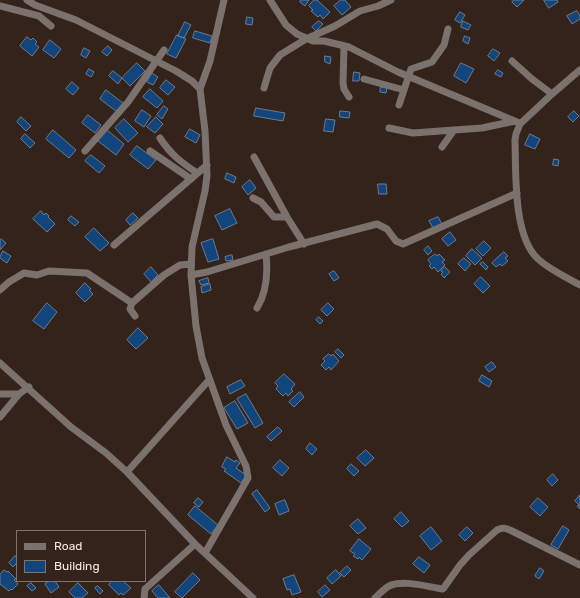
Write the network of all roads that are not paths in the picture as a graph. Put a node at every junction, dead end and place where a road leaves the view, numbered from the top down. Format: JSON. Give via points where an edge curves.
{"nodes":[{"id":1,"x":27,"y":0,"type":"edge"},
{"id":2,"x":224,"y":0,"type":"edge"},
{"id":3,"x":270,"y":0,"type":"edge"},
{"id":4,"x":391,"y":0,"type":"edge"},
{"id":5,"x":0,"y":6,"type":"edge"},
{"id":6,"x":51,"y":26,"type":"dead end"},
{"id":7,"x":448,"y":30,"type":"dead end"},
{"id":8,"x":306,"y":39,"type":"junction"},
{"id":9,"x":344,"y":46,"type":"junction"},
{"id":10,"x":164,"y":50,"type":"dead end"},
{"id":11,"x":156,"y":61,"type":"junction"},
{"id":12,"x":512,"y":61,"type":"dead end"},
{"id":13,"x":580,"y":70,"type":"edge"},
{"id":14,"x":409,"y":76,"type":"junction"},
{"id":15,"x":364,"y":79,"type":"dead end"},
{"id":16,"x":264,"y":88,"type":"dead end"},
{"id":17,"x":200,"y":89,"type":"junction"},
{"id":18,"x":404,"y":90,"type":"junction"},
{"id":19,"x":552,"y":94,"type":"junction"},
{"id":20,"x":349,"y":97,"type":"dead end"},
{"id":21,"x":399,"y":105,"type":"dead end"},
{"id":22,"x":518,"y":123,"type":"junction"},
{"id":23,"x":390,"y":128,"type":"dead end"},
{"id":24,"x":454,"y":130,"type":"junction"},
{"id":25,"x":160,"y":138,"type":"dead end"},
{"id":26,"x":442,"y":147,"type":"dead end"},
{"id":27,"x":85,"y":151,"type":"dead end"},
{"id":28,"x":150,"y":151,"type":"dead end"},
{"id":29,"x":254,"y":157,"type":"dead end"},
{"id":30,"x":207,"y":165,"type":"junction"},
{"id":31,"x":197,"y":173,"type":"junction"},
{"id":32,"x":190,"y":179,"type":"junction"},
{"id":33,"x":516,"y":193,"type":"junction"},
{"id":34,"x":253,"y":198,"type":"dead end"},
{"id":35,"x":287,"y":217,"type":"junction"},
{"id":36,"x":304,"y":244,"type":"junction"},
{"id":37,"x":114,"y":245,"type":"dead end"},
{"id":38,"x":266,"y":254,"type":"junction"},
{"id":39,"x":191,"y":264,"type":"junction"},
{"id":40,"x":191,"y":275,"type":"junction"},
{"id":41,"x":580,"y":285,"type":"edge"},
{"id":42,"x":0,"y":290,"type":"edge"},
{"id":43,"x":132,"y":303,"type":"junction"},
{"id":44,"x":257,"y":308,"type":"dead end"},
{"id":45,"x":135,"y":316,"type":"dead end"},
{"id":46,"x":0,"y":363,"type":"edge"},
{"id":47,"x":209,"y":380,"type":"junction"},
{"id":48,"x":29,"y":387,"type":"junction"},
{"id":49,"x":0,"y":394,"type":"edge"},
{"id":50,"x":19,"y":394,"type":"junction"},
{"id":51,"x":0,"y":417,"type":"edge"},
{"id":52,"x":127,"y":472,"type":"junction"},
{"id":53,"x":195,"y":544,"type":"junction"},
{"id":54,"x":205,"y":553,"type":"junction"},
{"id":55,"x":580,"y":564,"type":"edge"},
{"id":56,"x":144,"y":598,"type":"edge"},
{"id":57,"x":252,"y":598,"type":"edge"},
{"id":58,"x":375,"y":598,"type":"edge"}],
"edges":[{"from":1,"to":11,"type":"street","via":[[76,20]]},
{"from":2,"to":17,"type":"street","via":[[210,61]]},
{"from":3,"to":8,"type":"street","via":[[286,25]]},
{"from":4,"to":8,"type":"street","via":[[360,11],[325,32]]},
{"from":5,"to":6,"type":"street","via":[[39,16]]},
{"from":7,"to":14,"type":"street","via":[[444,45],[432,62],[411,69]]},
{"from":8,"to":9,"type":"street"},
{"from":8,"to":16,"type":"street","via":[[280,55],[270,68]]},
{"from":9,"to":14,"type":"street"},
{"from":9,"to":20,"type":"street","via":[[343,83]]},
{"from":10,"to":11,"type":"street"},
{"from":11,"to":17,"type":"street","via":[[192,80]]},
{"from":11,"to":27,"type":"street","via":[[128,102]]},
{"from":12,"to":19,"type":"street"},
{"from":13,"to":19,"type":"street"},
{"from":14,"to":18,"type":"street"},
{"from":14,"to":22,"type":"street"},
{"from":15,"to":18,"type":"street"},
{"from":17,"to":30,"type":"street"},
{"from":18,"to":21,"type":"street"},
{"from":19,"to":22,"type":"street"},
{"from":22,"to":24,"type":"street"},
{"from":22,"to":33,"type":"street","via":[[515,140]]},
{"from":23,"to":24,"type":"street","via":[[413,133]]},
{"from":24,"to":26,"type":"street"},
{"from":25,"to":31,"type":"street","via":[[178,160]]},
{"from":28,"to":32,"type":"street"},
{"from":29,"to":35,"type":"street"},
{"from":30,"to":31,"type":"street"},
{"from":30,"to":39,"type":"street","via":[[205,190],[193,239]]},
{"from":31,"to":32,"type":"street"},
{"from":32,"to":37,"type":"street"},
{"from":33,"to":36,"type":"street","via":[[403,244],[396,241],[387,229],[377,224]]},
{"from":33,"to":41,"type":"street","via":[[524,236],[529,247],[537,258],[551,269]]},
{"from":34,"to":35,"type":"street","via":[[261,202],[274,217]]},
{"from":35,"to":36,"type":"street"},
{"from":36,"to":38,"type":"street"},
{"from":38,"to":40,"type":"street"},
{"from":38,"to":44,"type":"street","via":[[266,284]]},
{"from":39,"to":40,"type":"street"},
{"from":39,"to":43,"type":"street","via":[[180,265],[164,275]]},
{"from":40,"to":47,"type":"street","via":[[199,341]]},
{"from":42,"to":43,"type":"street","via":[[24,273],[87,273]]},
{"from":43,"to":45,"type":"street","via":[[130,309]]},
{"from":46,"to":48,"type":"street"},
{"from":47,"to":52,"type":"street"},
{"from":47,"to":54,"type":"street","via":[[226,425],[246,466],[248,478]]},
{"from":48,"to":50,"type":"street"},
{"from":48,"to":52,"type":"street","via":[[71,427]]},
{"from":49,"to":50,"type":"street"},
{"from":50,"to":51,"type":"street"},
{"from":52,"to":53,"type":"street"},
{"from":53,"to":54,"type":"street"},
{"from":53,"to":56,"type":"street","via":[[145,589]]},
{"from":54,"to":57,"type":"street"},
{"from":55,"to":58,"type":"street","via":[[512,530],[501,528],[469,554],[443,589],[397,584],[389,586]]}]}
